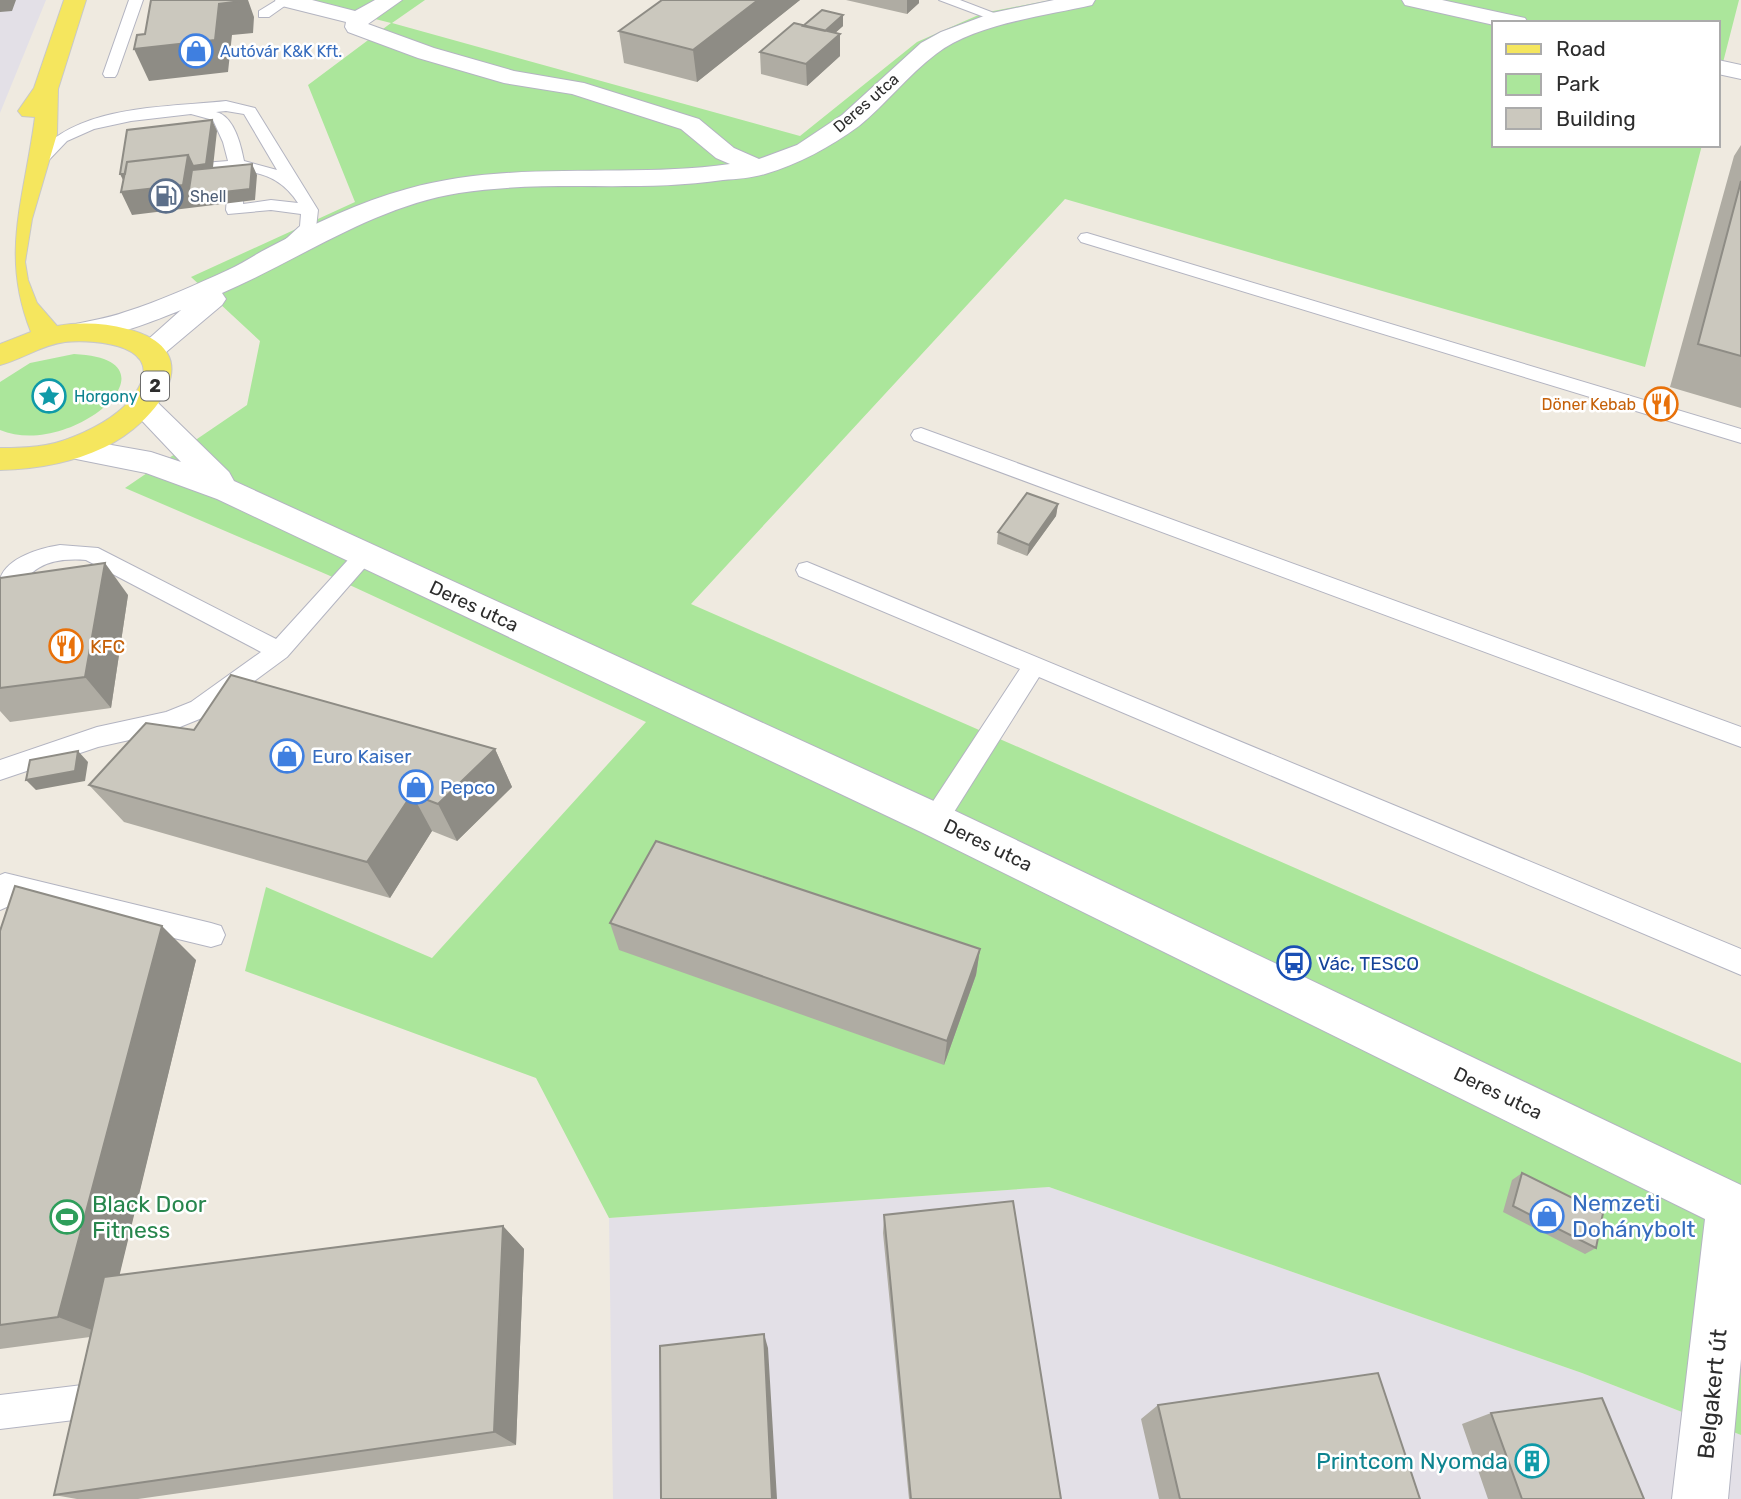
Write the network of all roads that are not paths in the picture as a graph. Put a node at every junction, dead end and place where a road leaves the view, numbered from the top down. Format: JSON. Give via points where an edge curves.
{"nodes":[{"id":1,"x":75,"y":0,"type":"edge"},
{"id":2,"x":136,"y":0,"type":"edge"},
{"id":3,"x":286,"y":0,"type":"edge"},
{"id":4,"x":391,"y":0,"type":"edge"},
{"id":5,"x":946,"y":0,"type":"edge"},
{"id":6,"x":1084,"y":0,"type":"edge"},
{"id":7,"x":1413,"y":0,"type":"edge"},
{"id":8,"x":264,"y":14,"type":"dead end"},
{"id":9,"x":358,"y":18,"type":"junction"},
{"id":10,"x":1000,"y":18,"type":"junction"},
{"id":11,"x":1508,"y":21,"type":"edge"},
{"id":12,"x":1720,"y":67,"type":"edge"},
{"id":13,"x":1741,"y":72,"type":"edge"},
{"id":14,"x":110,"y":74,"type":"dead end"},
{"id":15,"x":193,"y":110,"type":"junction"},
{"id":16,"x":131,"y":116,"type":"junction"},
{"id":17,"x":156,"y":132,"type":"edge"},
{"id":18,"x":28,"y":154,"type":"junction"},
{"id":19,"x":239,"y":164,"type":"junction"},
{"id":20,"x":163,"y":167,"type":"edge"},
{"id":21,"x":758,"y":168,"type":"junction"},
{"id":22,"x":295,"y":185,"type":"junction"},
{"id":23,"x":310,"y":210,"type":"junction"},
{"id":24,"x":1087,"y":237,"type":"dead end"},
{"id":25,"x":279,"y":253,"type":"junction"},
{"id":26,"x":240,"y":275,"type":"junction"},
{"id":27,"x":64,"y":334,"type":"junction"},
{"id":28,"x":149,"y":352,"type":"junction"},
{"id":29,"x":0,"y":356,"type":"edge"},
{"id":30,"x":143,"y":406,"type":"junction"},
{"id":31,"x":921,"y":435,"type":"dead end"},
{"id":32,"x":1741,"y":436,"type":"edge"},
{"id":33,"x":72,"y":449,"type":"junction"},
{"id":34,"x":39,"y":457,"type":"junction"},
{"id":35,"x":0,"y":460,"type":"edge"},
{"id":36,"x":0,"y":484,"type":"edge"},
{"id":37,"x":229,"y":492,"type":"junction"},
{"id":38,"x":365,"y":555,"type":"junction"},
{"id":39,"x":807,"y":570,"type":"dead end"},
{"id":40,"x":0,"y":599,"type":"edge"},
{"id":41,"x":279,"y":651,"type":"junction"},
{"id":42,"x":1035,"y":665,"type":"junction"},
{"id":43,"x":1741,"y":737,"type":"edge"},
{"id":44,"x":0,"y":770,"type":"edge"},
{"id":45,"x":935,"y":820,"type":"junction"},
{"id":46,"x":0,"y":898,"type":"edge"},
{"id":47,"x":211,"y":935,"type":"dead end"},
{"id":48,"x":1741,"y":962,"type":"edge"},
{"id":49,"x":1736,"y":1208,"type":"edge"},
{"id":50,"x":110,"y":1399,"type":"edge"},
{"id":51,"x":0,"y":1412,"type":"edge"},
{"id":52,"x":1700,"y":1499,"type":"edge"}],
"edges":[{"from":1,"to":18,"type":"main road","via":[[46,89],[26,116]]},
{"from":2,"to":14,"type":"lane"},
{"from":3,"to":8,"type":"lane"},
{"from":3,"to":9,"type":"street"},
{"from":4,"to":9,"type":"street"},
{"from":5,"to":10,"type":"lane"},
{"from":6,"to":10,"type":"street","name":"Deres utca"},
{"from":7,"to":11,"type":"street"},
{"from":9,"to":21,"type":"street","via":[[356,27],[426,53],[512,78],[576,89],[690,124],[725,153]]},
{"from":10,"to":21,"type":"street","name":"Deres utca","via":[[929,48],[851,120],[806,150]]},
{"from":12,"to":13,"type":"street"},
{"from":15,"to":16,"type":"lane"},
{"from":15,"to":19,"type":"lane","via":[[219,117]]},
{"from":15,"to":22,"type":"lane","via":[[226,106],[250,111]]},
{"from":16,"to":17,"type":"lane","via":[[149,122]]},
{"from":16,"to":18,"type":"lane","via":[[89,125]]},
{"from":18,"to":27,"type":"main road","via":[[10,264],[22,301]]},
{"from":19,"to":20,"type":"lane"},
{"from":19,"to":22,"type":"lane","via":[[278,173]]},
{"from":19,"to":23,"type":"lane","via":[[234,210],[271,205]]},
{"from":21,"to":25,"type":"street","name":"Deres utca","via":[[680,179],[552,178],[460,185],[377,206]]},
{"from":22,"to":23,"type":"lane"},
{"from":23,"to":25,"type":"lane","via":[[308,228]]},
{"from":24,"to":32,"type":"lane"},
{"from":25,"to":26,"type":"street","name":"Deres utca"},
{"from":26,"to":27,"type":"street","via":[[131,320]]},
{"from":26,"to":28,"type":"street"},
{"from":27,"to":28,"type":"main road","number":"2","via":[[109,333],[134,340]]},
{"from":27,"to":29,"type":"main road","number":"2"},
{"from":28,"to":30,"type":"main road","number":"2","via":[[157,367],[155,386]]},
{"from":30,"to":33,"type":"main road","number":"2","via":[[122,424]]},
{"from":30,"to":37,"type":"street"},
{"from":31,"to":43,"type":"lane"},
{"from":33,"to":34,"type":"main road","number":"2"},
{"from":33,"to":37,"type":"street","name":"Deres utca","via":[[151,463]]},
{"from":34,"to":35,"type":"main road","number":"2"},
{"from":34,"to":36,"type":"main road","number":"2"},
{"from":37,"to":38,"type":"street","name":"Deres utca"},
{"from":38,"to":41,"type":"lane"},
{"from":38,"to":45,"type":"street","name":"Deres utca"},
{"from":39,"to":42,"type":"lane"},
{"from":40,"to":41,"type":"lane","via":[[9,580],[43,555],[64,550],[90,553]]},
{"from":41,"to":44,"type":"lane","via":[[199,709]]},
{"from":42,"to":45,"type":"lane"},
{"from":42,"to":48,"type":"lane"},
{"from":45,"to":49,"type":"street","name":"Deres utca"},
{"from":46,"to":47,"type":"lane","via":[[5,885]]},
{"from":49,"to":52,"type":"street","name":"Belgakert út"},
{"from":50,"to":51,"type":"lane"}]}
